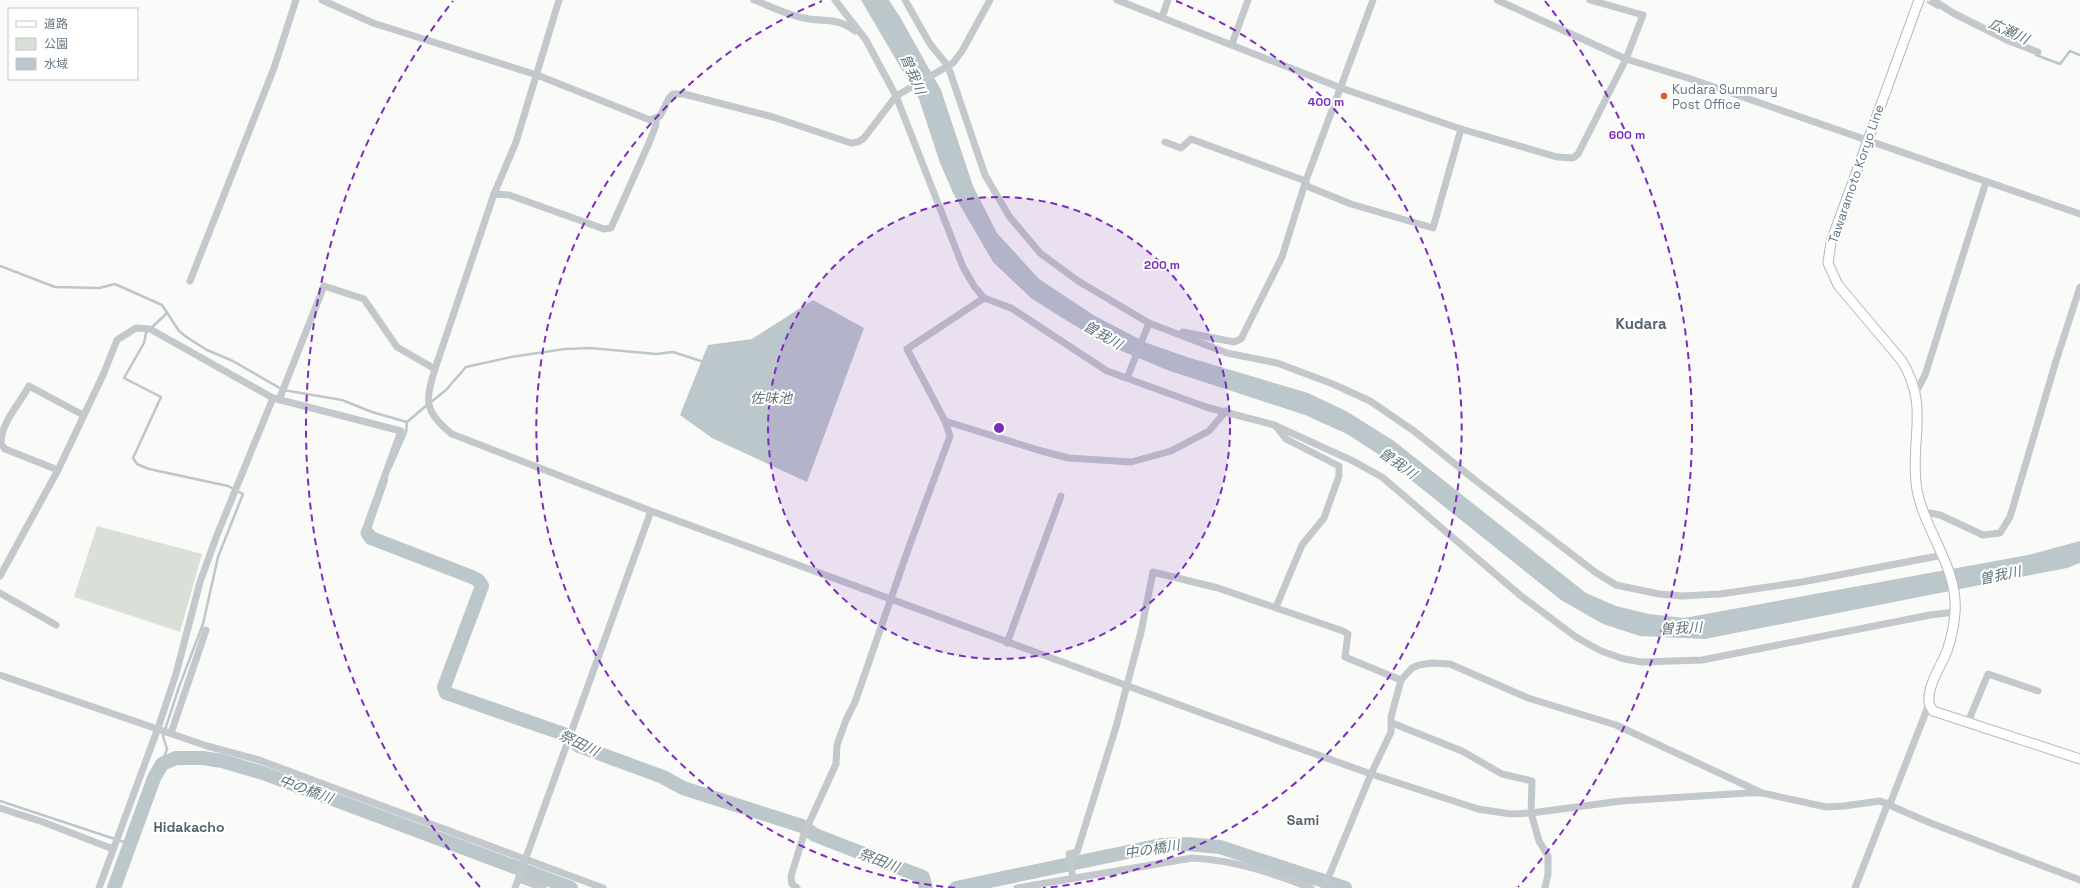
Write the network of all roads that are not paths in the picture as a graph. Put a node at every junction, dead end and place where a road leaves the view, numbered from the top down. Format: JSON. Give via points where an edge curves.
{"nodes":[{"id":1,"x":296,"y":0,"type":"edge"},
{"id":2,"x":322,"y":0,"type":"edge"},
{"id":3,"x":559,"y":0,"type":"edge"},
{"id":4,"x":754,"y":0,"type":"edge"},
{"id":5,"x":835,"y":0,"type":"edge"},
{"id":6,"x":905,"y":0,"type":"edge"},
{"id":7,"x":990,"y":0,"type":"edge"},
{"id":8,"x":1117,"y":0,"type":"edge"},
{"id":9,"x":1168,"y":0,"type":"edge"},
{"id":10,"x":1248,"y":0,"type":"edge"},
{"id":11,"x":1373,"y":0,"type":"edge"},
{"id":12,"x":1497,"y":0,"type":"edge"},
{"id":13,"x":1590,"y":0,"type":"edge"},
{"id":14,"x":1919,"y":0,"type":"edge"},
{"id":15,"x":1933,"y":0,"type":"edge"},
{"id":16,"x":1162,"y":17,"type":"junction"},
{"id":17,"x":866,"y":40,"type":"junction"},
{"id":18,"x":1232,"y":44,"type":"junction"},
{"id":19,"x":2038,"y":52,"type":"dead end"},
{"id":20,"x":1626,"y":59,"type":"junction"},
{"id":21,"x":948,"y":66,"type":"junction"},
{"id":22,"x":537,"y":75,"type":"junction"},
{"id":23,"x":1341,"y":88,"type":"junction"},
{"id":24,"x":898,"y":95,"type":"junction"},
{"id":25,"x":656,"y":119,"type":"junction"},
{"id":26,"x":1462,"y":129,"type":"junction"},
{"id":27,"x":1868,"y":140,"type":"junction"},
{"id":28,"x":1165,"y":142,"type":"dead end"},
{"id":29,"x":1986,"y":182,"type":"junction"},
{"id":30,"x":1305,"y":183,"type":"junction"},
{"id":31,"x":494,"y":194,"type":"junction"},
{"id":32,"x":2080,"y":214,"type":"edge"},
{"id":33,"x":190,"y":281,"type":"dead end"},
{"id":34,"x":2080,"y":287,"type":"edge"},
{"id":35,"x":984,"y":298,"type":"junction"},
{"id":36,"x":1148,"y":325,"type":"junction"},
{"id":37,"x":1167,"y":329,"type":"junction"},
{"id":38,"x":435,"y":369,"type":"junction"},
{"id":39,"x":1129,"y":376,"type":"junction"},
{"id":40,"x":1916,"y":392,"type":"junction"},
{"id":41,"x":276,"y":399,"type":"junction"},
{"id":42,"x":1226,"y":411,"type":"junction"},
{"id":43,"x":83,"y":415,"type":"junction"},
{"id":44,"x":3,"y":421,"type":"edge"},
{"id":45,"x":945,"y":421,"type":"junction"},
{"id":46,"x":1274,"y":425,"type":"junction"},
{"id":47,"x":58,"y":470,"type":"junction"},
{"id":48,"x":1061,"y":496,"type":"dead end"},
{"id":49,"x":651,"y":510,"type":"junction"},
{"id":50,"x":1924,"y":512,"type":"junction"},
{"id":51,"x":364,"y":533,"type":"dead end"},
{"id":52,"x":1943,"y":555,"type":"junction"},
{"id":53,"x":0,"y":576,"type":"edge"},
{"id":54,"x":0,"y":593,"type":"edge"},
{"id":55,"x":891,"y":600,"type":"junction"},
{"id":56,"x":1276,"y":607,"type":"junction"},
{"id":57,"x":1956,"y":608,"type":"junction"},
{"id":58,"x":56,"y":625,"type":"dead end"},
{"id":59,"x":206,"y":630,"type":"dead end"},
{"id":60,"x":1007,"y":643,"type":"junction"},
{"id":61,"x":0,"y":675,"type":"edge"},
{"id":62,"x":182,"y":676,"type":"junction"},
{"id":63,"x":1402,"y":680,"type":"junction"},
{"id":64,"x":1126,"y":686,"type":"junction"},
{"id":65,"x":2038,"y":691,"type":"dead end"},
{"id":66,"x":1929,"y":704,"type":"junction"},
{"id":67,"x":1968,"y":722,"type":"junction"},
{"id":68,"x":1392,"y":723,"type":"junction"},
{"id":69,"x":164,"y":731,"type":"junction"},
{"id":70,"x":2080,"y":759,"type":"edge"},
{"id":71,"x":1371,"y":774,"type":"junction"},
{"id":72,"x":1762,"y":793,"type":"junction"},
{"id":73,"x":1889,"y":804,"type":"junction"},
{"id":74,"x":0,"y":808,"type":"edge"},
{"id":75,"x":1531,"y":813,"type":"junction"},
{"id":76,"x":113,"y":847,"type":"junction"},
{"id":77,"x":525,"y":861,"type":"junction"},
{"id":78,"x":519,"y":878,"type":"junction"},
{"id":79,"x":1073,"y":878,"type":"junction"},
{"id":80,"x":2080,"y":880,"type":"edge"},
{"id":81,"x":99,"y":888,"type":"edge"},
{"id":82,"x":515,"y":888,"type":"edge"},
{"id":83,"x":543,"y":888,"type":"edge"},
{"id":84,"x":603,"y":888,"type":"edge"},
{"id":85,"x":797,"y":888,"type":"edge"},
{"id":86,"x":1016,"y":888,"type":"edge"},
{"id":87,"x":1311,"y":888,"type":"edge"},
{"id":88,"x":1324,"y":888,"type":"edge"},
{"id":89,"x":1544,"y":888,"type":"edge"},
{"id":90,"x":1855,"y":888,"type":"edge"}],
"edges":[{"from":1,"to":33,"type":"street","via":[[274,68]]},
{"from":2,"to":22,"type":"street","via":[[373,23]]},
{"from":3,"to":22,"type":"street"},
{"from":4,"to":17,"type":"street","via":[[805,19],[841,22]]},
{"from":5,"to":17,"type":"street"},
{"from":6,"to":21,"type":"street","via":[[930,44]]},
{"from":7,"to":21,"type":"street","via":[[962,51]]},
{"from":8,"to":16,"type":"street"},
{"from":9,"to":16,"type":"street"},
{"from":10,"to":18,"type":"street"},
{"from":11,"to":23,"type":"street"},
{"from":12,"to":20,"type":"street"},
{"from":13,"to":20,"type":"street","via":[[1643,15]]},
{"from":14,"to":27,"type":"main road","name":"Tawaramoto Koryo Line"},
{"from":15,"to":19,"type":"street","via":[[1971,25]]},
{"from":16,"to":18,"type":"street"},
{"from":17,"to":24,"type":"street"},
{"from":18,"to":23,"type":"street"},
{"from":20,"to":26,"type":"street","via":[[1574,158],[1556,157]]},
{"from":20,"to":27,"type":"street"},
{"from":21,"to":24,"type":"street"},
{"from":21,"to":36,"type":"street","via":[[985,176],[1018,229],[1037,251],[1050,261]]},
{"from":22,"to":25,"type":"street","via":[[650,120]]},
{"from":22,"to":31,"type":"street","via":[[516,142]]},
{"from":23,"to":26,"type":"street"},
{"from":23,"to":30,"type":"street"},
{"from":24,"to":25,"type":"street","via":[[864,138],[851,143],[772,117],[684,94],[673,94]]},
{"from":24,"to":35,"type":"street","via":[[960,261]]},
{"from":25,"to":31,"type":"street","via":[[649,143],[612,228],[604,229],[509,195]]},
{"from":26,"to":30,"type":"street","via":[[1432,228],[1351,204]]},
{"from":27,"to":29,"type":"street"},
{"from":27,"to":40,"type":"main road","name":"Tawaramoto Koryo Line","via":[[1831,242],[1828,263],[1838,285],[1902,361]]},
{"from":28,"to":30,"type":"street","via":[[1181,148],[1191,139]]},
{"from":29,"to":32,"type":"street"},
{"from":29,"to":40,"type":"street","via":[[1925,375]]},
{"from":30,"to":37,"type":"street","via":[[1282,257],[1241,339],[1234,342]]},
{"from":31,"to":38,"type":"street"},
{"from":34,"to":50,"type":"street","via":[[2006,526],[2000,533],[1982,535],[1940,515]]},
{"from":35,"to":39,"type":"street","via":[[1011,308],[1108,371]]},
{"from":35,"to":45,"type":"street","via":[[907,348]]},
{"from":36,"to":37,"type":"street"},
{"from":36,"to":39,"type":"street"},
{"from":37,"to":52,"type":"street","via":[[1227,353],[1277,363],[1370,401],[1414,430],[1594,572],[1616,585],[1682,596],[1720,594],[1802,582]]},
{"from":38,"to":41,"type":"street","via":[[397,347],[364,299],[324,286],[305,339]]},
{"from":38,"to":49,"type":"street","via":[[428,397],[429,408],[434,419],[452,434]]},
{"from":39,"to":42,"type":"street","via":[[1206,407]]},
{"from":40,"to":50,"type":"main road","name":"Tawaramoto Koryo Line","via":[[1916,484]]},
{"from":41,"to":43,"type":"street","via":[[150,329],[136,328],[117,340]]},
{"from":41,"to":51,"type":"street","via":[[401,431]]},
{"from":41,"to":62,"type":"street","via":[[231,496],[203,575]]},
{"from":42,"to":45,"type":"street","via":[[1208,431],[1171,451],[1131,462],[1068,458]]},
{"from":42,"to":46,"type":"street"},
{"from":43,"to":44,"type":"street","via":[[29,386]]},
{"from":43,"to":47,"type":"street"},
{"from":44,"to":47,"type":"street","via":[[1,444],[5,449]]},
{"from":45,"to":55,"type":"street","via":[[950,436]]},
{"from":46,"to":56,"type":"street","via":[[1286,438],[1339,466],[1339,476],[1324,518],[1302,545]]},
{"from":46,"to":57,"type":"street","via":[[1382,477],[1540,611],[1576,637],[1601,651],[1624,659],[1642,662],[1702,660]]},
{"from":47,"to":53,"type":"street"},
{"from":48,"to":60,"type":"street"},
{"from":49,"to":55,"type":"street"},
{"from":49,"to":77,"type":"street"},
{"from":50,"to":52,"type":"main road","name":"Tawaramoto Koryo Line"},
{"from":52,"to":57,"type":"main road","name":"Tawaramoto Koryo Line"},
{"from":54,"to":58,"type":"street"},
{"from":55,"to":60,"type":"street"},
{"from":55,"to":85,"type":"street","via":[[855,702],[837,744],[836,764],[804,834],[792,876],[792,884]]},
{"from":56,"to":63,"type":"street","via":[[1348,634],[1344,657]]},
{"from":56,"to":64,"type":"street","via":[[1218,588],[1153,572],[1141,632]]},
{"from":57,"to":66,"type":"main road","name":"Tawaramoto Koryo Line","via":[[1953,630],[1930,691]]},
{"from":59,"to":62,"type":"street"},
{"from":60,"to":64,"type":"street"},
{"from":61,"to":69,"type":"street"},
{"from":62,"to":69,"type":"street"},
{"from":62,"to":69,"type":"street"},
{"from":63,"to":68,"type":"street","via":[[1391,717]]},
{"from":63,"to":72,"type":"street","via":[[1412,668],[1419,665],[1450,664],[1528,698],[1616,725]]},
{"from":64,"to":71,"type":"street"},
{"from":64,"to":79,"type":"street","via":[[1116,727],[1077,852],[1069,854]]},
{"from":65,"to":67,"type":"street","via":[[1988,674]]},
{"from":66,"to":67,"type":"main road","via":[[1933,711]]},
{"from":66,"to":73,"type":"street"},
{"from":67,"to":70,"type":"main road"},
{"from":68,"to":71,"type":"street","via":[[1391,732]]},
{"from":68,"to":75,"type":"street","via":[[1458,749],[1502,774],[1532,781]]},
{"from":69,"to":76,"type":"street"},
{"from":69,"to":77,"type":"street","via":[[259,760]]},
{"from":71,"to":75,"type":"street","via":[[1478,809],[1511,814]]},
{"from":71,"to":88,"type":"street"},
{"from":72,"to":73,"type":"street","via":[[1826,807],[1880,801]]},
{"from":72,"to":75,"type":"street","via":[[1621,801]]},
{"from":73,"to":80,"type":"street","via":[[1928,822]]},
{"from":73,"to":90,"type":"street"},
{"from":74,"to":76,"type":"street"},
{"from":75,"to":89,"type":"street","via":[[1539,840],[1548,856],[1548,874]]},
{"from":76,"to":81,"type":"street"},
{"from":77,"to":78,"type":"street"},
{"from":77,"to":84,"type":"street"},
{"from":78,"to":82,"type":"street"},
{"from":78,"to":83,"type":"street"},
{"from":79,"to":86,"type":"street"},
{"from":79,"to":87,"type":"street","via":[[1192,858],[1216,859],[1238,863]]}]}
